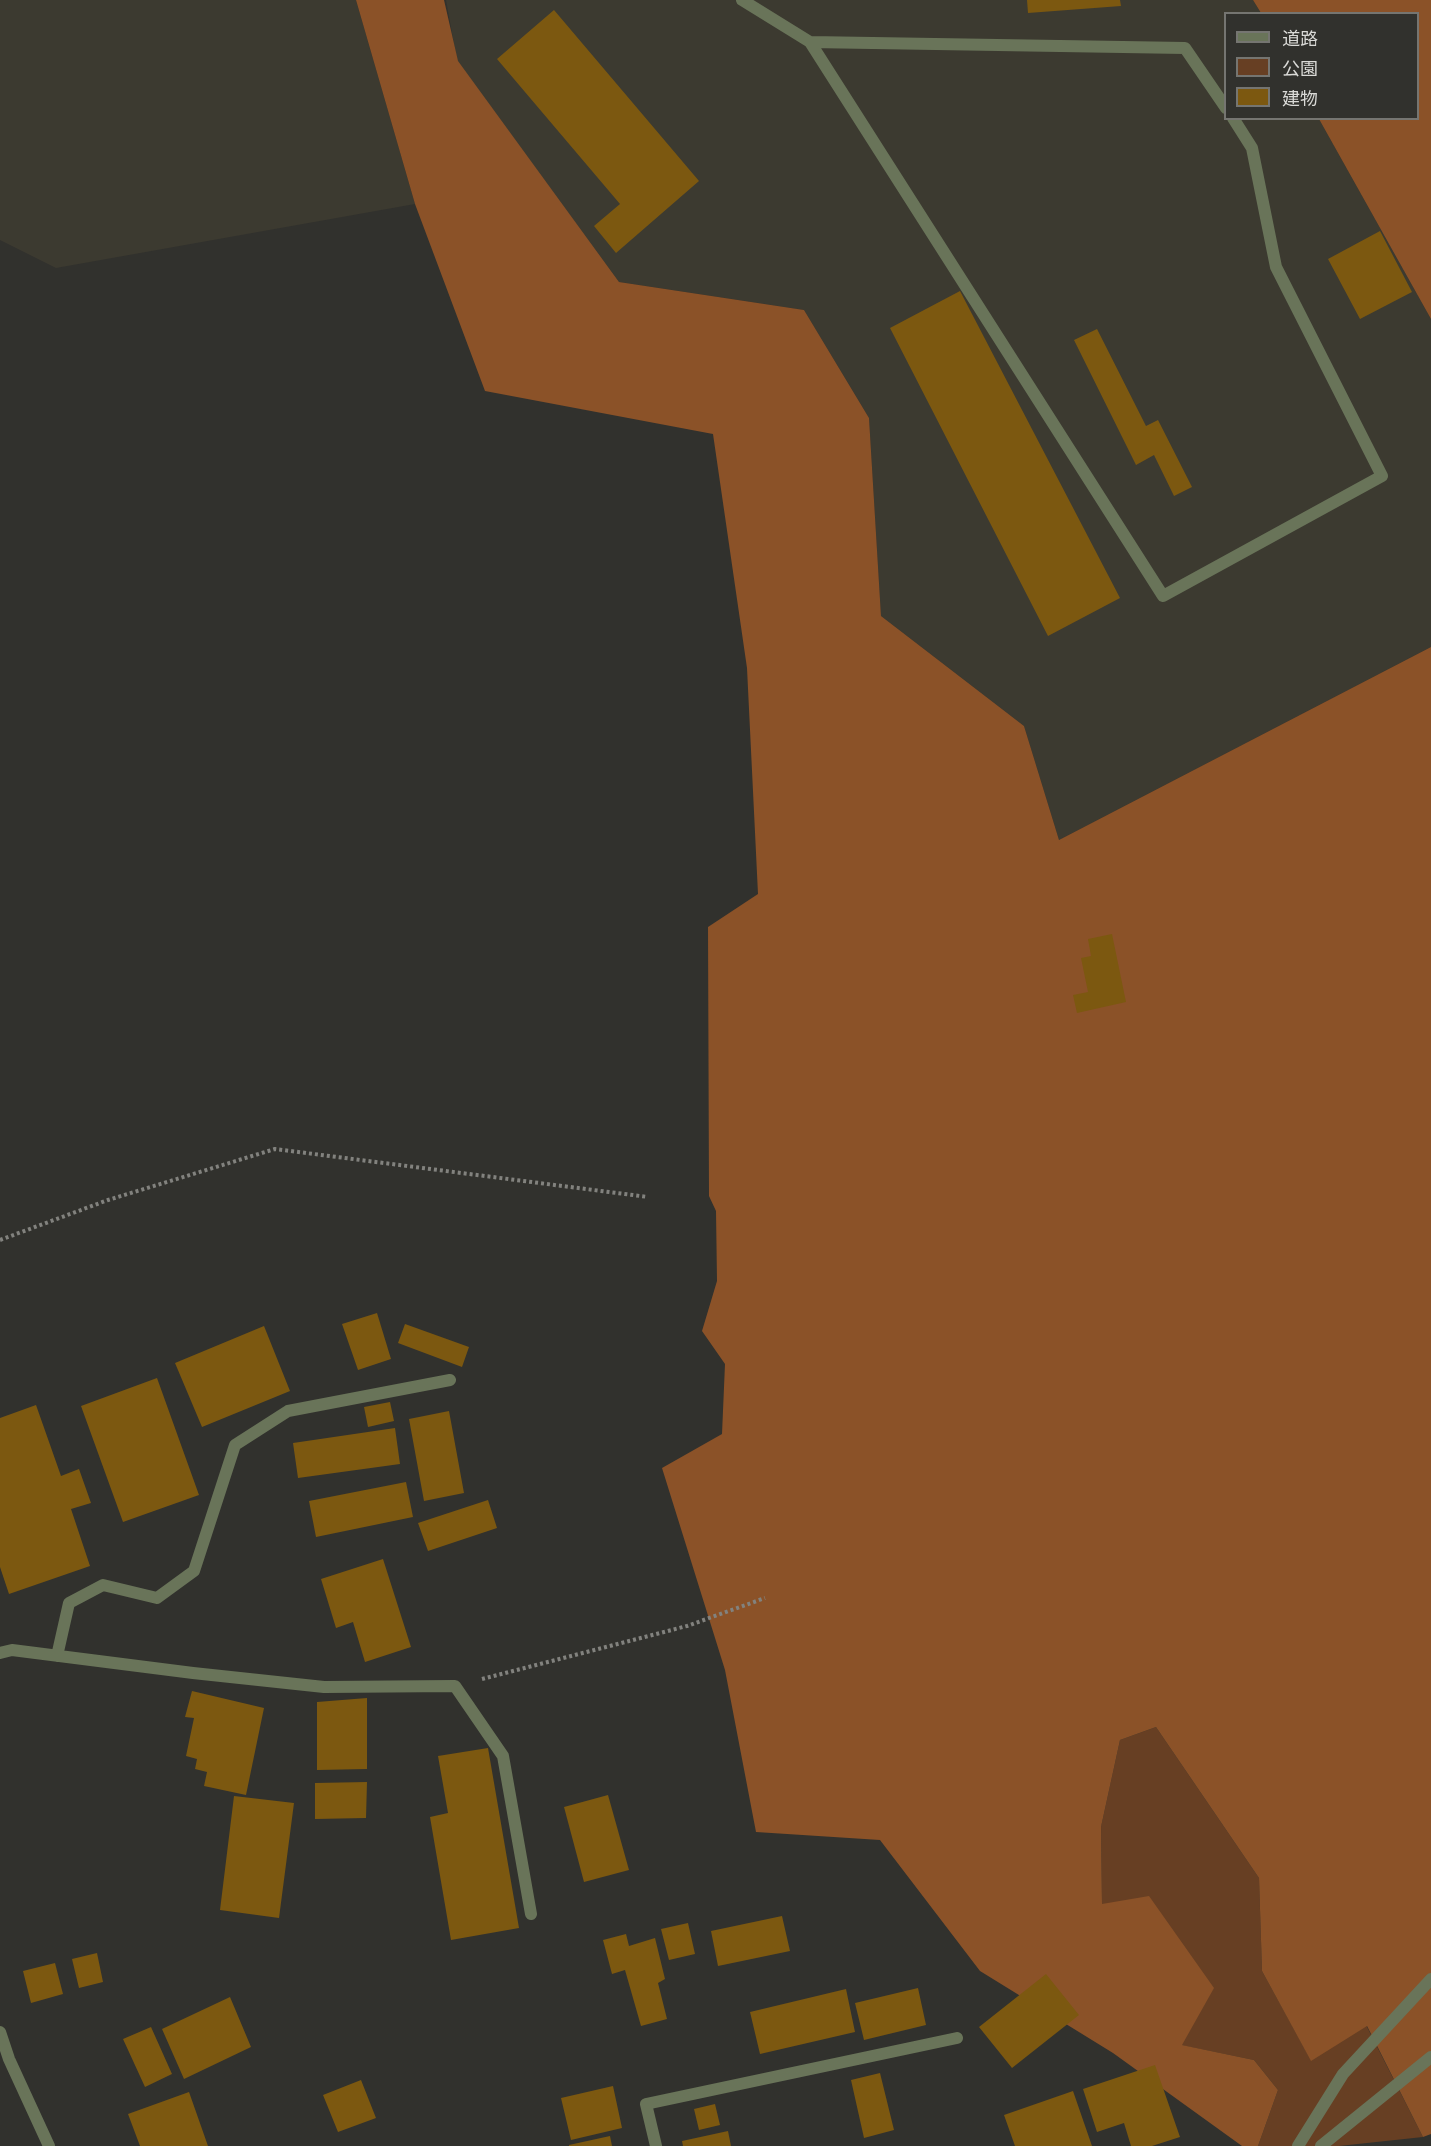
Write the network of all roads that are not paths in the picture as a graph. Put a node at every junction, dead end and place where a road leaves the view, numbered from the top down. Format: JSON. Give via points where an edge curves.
{"nodes":[{"id":1,"x":742,"y":0,"type":"edge"},
{"id":2,"x":810,"y":42,"type":"junction"},
{"id":3,"x":1224,"y":105,"type":"edge"},
{"id":4,"x":1234,"y":120,"type":"edge"},
{"id":5,"x":450,"y":1380,"type":"dead end"},
{"id":6,"x":0,"y":1653,"type":"edge"},
{"id":7,"x":57,"y":1656,"type":"junction"},
{"id":8,"x":531,"y":1914,"type":"dead end"},
{"id":9,"x":1431,"y":1978,"type":"edge"},
{"id":10,"x":0,"y":2032,"type":"edge"},
{"id":11,"x":957,"y":2038,"type":"dead end"},
{"id":12,"x":1431,"y":2057,"type":"edge"},
{"id":13,"x":49,"y":2146,"type":"edge"},
{"id":14,"x":656,"y":2146,"type":"edge"},
{"id":15,"x":1298,"y":2146,"type":"edge"},
{"id":16,"x":1321,"y":2146,"type":"edge"}],
"edges":[{"from":1,"to":2,"type":"street"},
{"from":2,"to":3,"type":"street","via":[[1185,48]]},
{"from":2,"to":4,"type":"street","via":[[1163,596],[1382,476],[1276,267],[1252,148]]},
{"from":5,"to":7,"type":"street","via":[[288,1411],[235,1444],[194,1570],[157,1598],[103,1585],[69,1603]]},
{"from":6,"to":7,"type":"street","via":[[12,1650]]},
{"from":7,"to":8,"type":"street","via":[[324,1687],[455,1686],[503,1756]]},
{"from":9,"to":15,"type":"street","via":[[1343,2074]]},
{"from":10,"to":13,"type":"street"},
{"from":11,"to":14,"type":"street","via":[[646,2104]]},
{"from":12,"to":16,"type":"street"}]}
